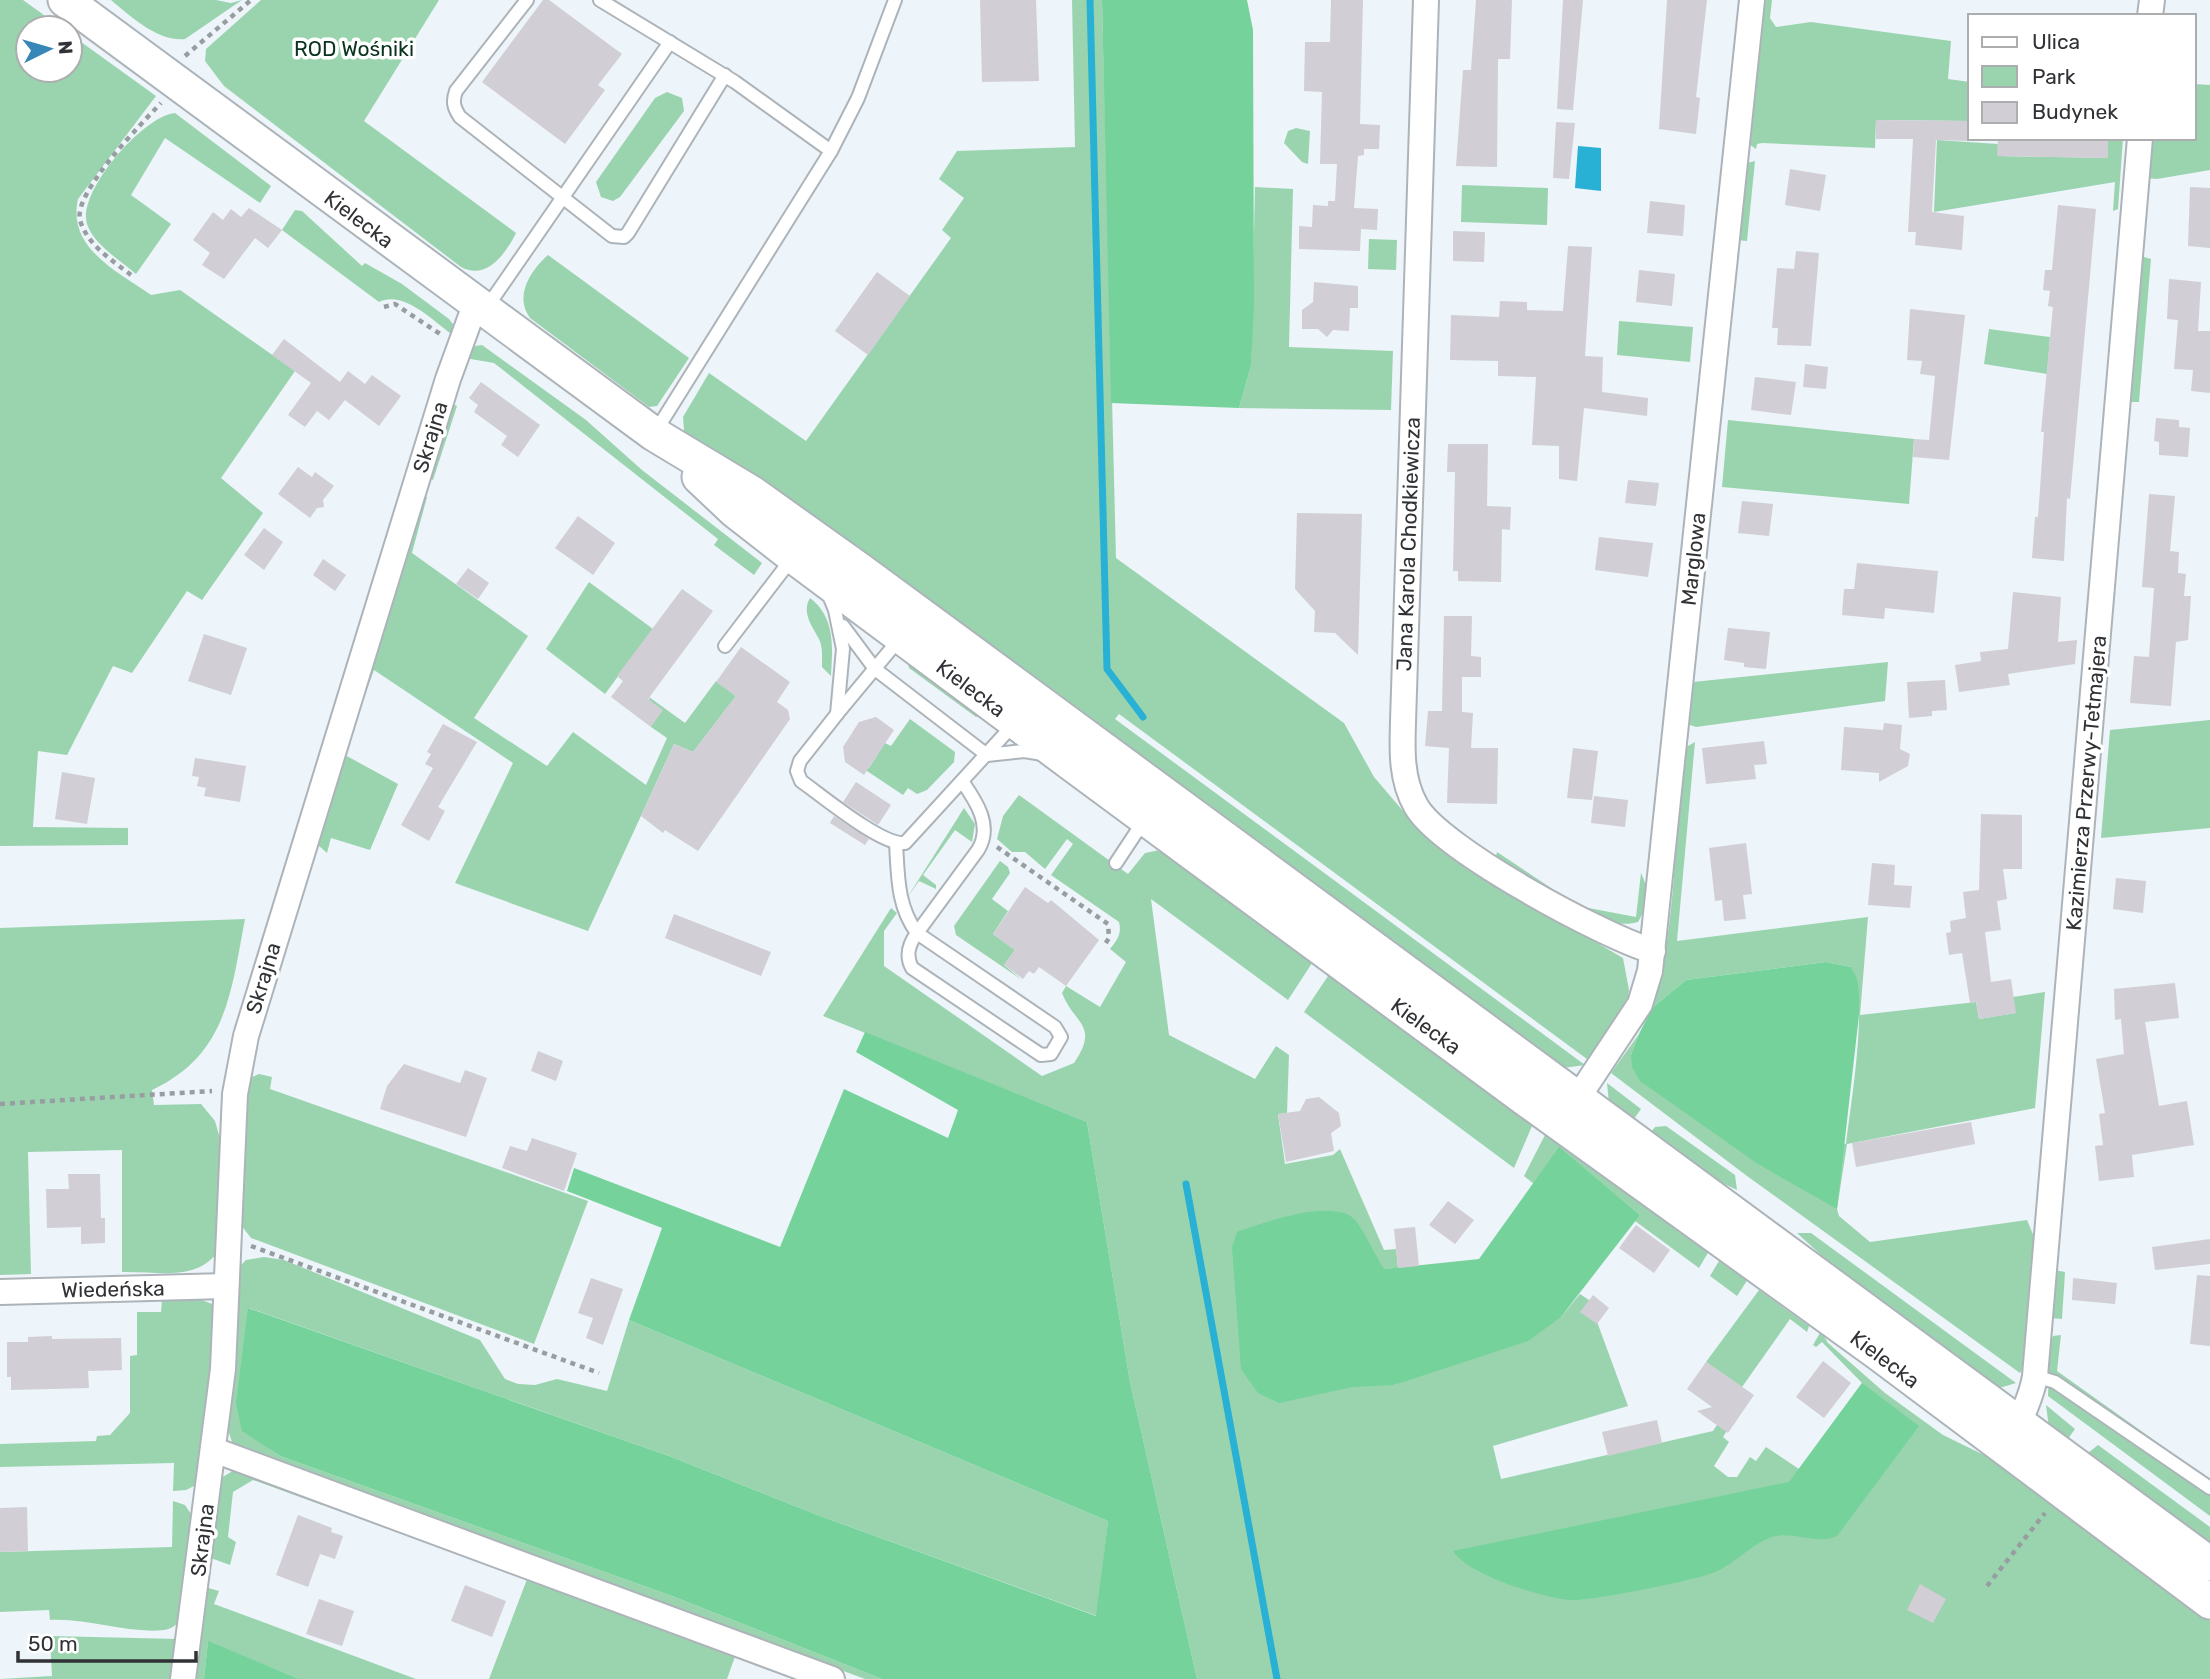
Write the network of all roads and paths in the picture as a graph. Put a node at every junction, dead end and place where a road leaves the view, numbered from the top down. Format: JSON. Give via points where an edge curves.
{"nodes":[{"id":1,"x":65,"y":0,"type":"edge"},
{"id":2,"x":251,"y":0,"type":"edge"},
{"id":3,"x":527,"y":0,"type":"edge"},
{"id":4,"x":600,"y":0,"type":"edge"},
{"id":5,"x":895,"y":0,"type":"edge"},
{"id":6,"x":1426,"y":0,"type":"edge"},
{"id":7,"x":1752,"y":0,"type":"edge"},
{"id":8,"x":670,"y":42,"type":"junction"},
{"id":9,"x":725,"y":75,"type":"junction"},
{"id":10,"x":172,"y":79,"type":"junction"},
{"id":11,"x":2140,"y":140,"type":"edge"},
{"id":12,"x":831,"y":151,"type":"junction"},
{"id":13,"x":563,"y":197,"type":"junction"},
{"id":14,"x":131,"y":275,"type":"dead end"},
{"id":15,"x":384,"y":307,"type":"dead end"},
{"id":16,"x":480,"y":308,"type":"junction"},
{"id":17,"x":460,"y":347,"type":"junction"},
{"id":18,"x":654,"y":434,"type":"junction"},
{"id":19,"x":804,"y":564,"type":"junction"},
{"id":20,"x":860,"y":570,"type":"junction"},
{"id":21,"x":835,"y":610,"type":"junction"},
{"id":22,"x":901,"y":635,"type":"junction"},
{"id":23,"x":956,"y":641,"type":"junction"},
{"id":24,"x":725,"y":646,"type":"dead end"},
{"id":25,"x":875,"y":668,"type":"junction"},
{"id":26,"x":1006,"y":677,"type":"junction"},
{"id":27,"x":837,"y":714,"type":"junction"},
{"id":28,"x":1016,"y":721,"type":"junction"},
{"id":29,"x":987,"y":755,"type":"junction"},
{"id":30,"x":1073,"y":765,"type":"junction"},
{"id":31,"x":962,"y":781,"type":"junction"},
{"id":32,"x":1145,"y":819,"type":"junction"},
{"id":33,"x":983,"y":842,"type":"junction"},
{"id":34,"x":896,"y":844,"type":"junction"},
{"id":35,"x":1116,"y":863,"type":"dead end"},
{"id":36,"x":917,"y":933,"type":"junction"},
{"id":37,"x":1105,"y":944,"type":"dead end"},
{"id":38,"x":1653,"y":951,"type":"junction"},
{"id":39,"x":236,"y":1088,"type":"junction"},
{"id":40,"x":1524,"y":1098,"type":"junction"},
{"id":41,"x":1577,"y":1099,"type":"junction"},
{"id":42,"x":0,"y":1104,"type":"edge"},
{"id":43,"x":1573,"y":1133,"type":"junction"},
{"id":44,"x":228,"y":1243,"type":"junction"},
{"id":45,"x":226,"y":1286,"type":"junction"},
{"id":46,"x":0,"y":1292,"type":"edge"},
{"id":47,"x":598,"y":1373,"type":"dead end"},
{"id":48,"x":2035,"y":1376,"type":"junction"},
{"id":49,"x":2019,"y":1424,"type":"junction"},
{"id":50,"x":1980,"y":1431,"type":"junction"},
{"id":51,"x":214,"y":1450,"type":"junction"},
{"id":52,"x":2017,"y":1460,"type":"junction"},
{"id":53,"x":2210,"y":1488,"type":"edge"},
{"id":54,"x":2061,"y":1493,"type":"junction"},
{"id":55,"x":2210,"y":1564,"type":"edge"},
{"id":56,"x":1987,"y":1586,"type":"dead end"},
{"id":57,"x":2210,"y":1602,"type":"edge"},
{"id":58,"x":183,"y":1679,"type":"edge"},
{"id":59,"x":832,"y":1679,"type":"edge"}],
"edges":[{"from":1,"to":10,"type":"main road","name":"Kielecka"},
{"from":2,"to":10,"type":"path"},
{"from":3,"to":13,"type":"lane","via":[[456,92],[453,104],[460,117]]},
{"from":4,"to":8,"type":"lane"},
{"from":5,"to":12,"type":"lane","via":[[858,98]]},
{"from":6,"to":38,"type":"street","name":"Jana Karola Chodkiewicza","via":[[1402,722],[1405,773],[1427,822],[1476,860],[1616,938]]},
{"from":7,"to":38,"type":"street","name":"Marglowa"},
{"from":8,"to":9,"type":"lane"},
{"from":8,"to":13,"type":"lane"},
{"from":9,"to":12,"type":"lane"},
{"from":9,"to":13,"type":"lane","via":[[624,237],[612,236]]},
{"from":10,"to":14,"type":"path","via":[[82,201],[79,213],[92,241]]},
{"from":10,"to":16,"type":"main road","name":"Kielecka"},
{"from":11,"to":48,"type":"street","name":"Kazimierza Przerwy-Tetmajera"},
{"from":12,"to":18,"type":"lane"},
{"from":13,"to":16,"type":"lane"},
{"from":15,"to":17,"type":"path","via":[[394,304]]},
{"from":16,"to":17,"type":"street","name":"Skrajna"},
{"from":16,"to":18,"type":"main road","name":"Kielecka"},
{"from":17,"to":39,"type":"street","name":"Skrajna","via":[[292,879],[246,1036]]},
{"from":18,"to":19,"type":"main road","name":"Kielecka","via":[[735,510]]},
{"from":18,"to":20,"type":"main road","name":"Kielecka","via":[[752,493]]},
{"from":19,"to":20,"type":"lane","via":[[827,555]]},
{"from":19,"to":21,"type":"lane"},
{"from":19,"to":22,"type":"main road","name":"Kielecka"},
{"from":19,"to":24,"type":"lane"},
{"from":20,"to":23,"type":"main road","name":"Kielecka"},
{"from":21,"to":25,"type":"lane","via":[[848,636]]},
{"from":21,"to":27,"type":"lane","via":[[843,649]]},
{"from":22,"to":23,"type":"lane","via":[[930,630]]},
{"from":22,"to":25,"type":"lane"},
{"from":22,"to":28,"type":"main road","name":"Kielecka"},
{"from":23,"to":26,"type":"main road","name":"Kielecka"},
{"from":25,"to":27,"type":"lane"},
{"from":25,"to":29,"type":"lane"},
{"from":26,"to":28,"type":"lane","via":[[1020,700]]},
{"from":26,"to":41,"type":"main road","name":"Kielecka"},
{"from":27,"to":34,"type":"lane","via":[[800,761],[798,776]]},
{"from":28,"to":29,"type":"lane"},
{"from":28,"to":30,"type":"main road","name":"Kielecka"},
{"from":29,"to":30,"type":"lane","via":[[1037,752]]},
{"from":29,"to":31,"type":"lane"},
{"from":30,"to":32,"type":"main road","name":"Kielecka"},
{"from":31,"to":33,"type":"lane","via":[[984,823]]},
{"from":31,"to":34,"type":"lane","via":[[905,844]]},
{"from":32,"to":35,"type":"lane"},
{"from":32,"to":40,"type":"main road","name":"Kielecka"},
{"from":33,"to":36,"type":"lane"},
{"from":33,"to":37,"type":"path","via":[[993,844],[1108,924]]},
{"from":34,"to":36,"type":"lane","via":[[900,901]]},
{"from":36,"to":36,"type":"lane","via":[[1055,1027],[1061,1037],[1051,1054],[1041,1055],[912,968],[909,948]]},
{"from":38,"to":41,"type":"street","name":"Marglowa","via":[[1640,1004]]},
{"from":39,"to":42,"type":"path"},
{"from":39,"to":44,"type":"street","name":"Skrajna"},
{"from":40,"to":41,"type":"street","via":[[1549,1102]]},
{"from":40,"to":43,"type":"main road","name":"Kielecka"},
{"from":41,"to":43,"type":"street","name":"Marglowa"},
{"from":41,"to":49,"type":"main road","name":"Kielecka"},
{"from":43,"to":50,"type":"main road","name":"Kielecka"},
{"from":44,"to":45,"type":"street","name":"Skrajna"},
{"from":44,"to":47,"type":"path","via":[[259,1248]]},
{"from":45,"to":46,"type":"street","name":"Wiedeńska"},
{"from":45,"to":51,"type":"street","name":"Skrajna"},
{"from":48,"to":49,"type":"street","name":"Kazimierza Przerwy-Tetmajera"},
{"from":48,"to":53,"type":"lane","via":[[2055,1382]]},
{"from":49,"to":50,"type":"street","via":[[2003,1432]]},
{"from":49,"to":52,"type":"street","name":"Kazimierza Przerwy-Tetmajera"},
{"from":49,"to":55,"type":"main road","name":"Kielecka"},
{"from":50,"to":52,"type":"main road","name":"Kielecka"},
{"from":51,"to":58,"type":"street","name":"Skrajna"},
{"from":51,"to":59,"type":"street"},
{"from":52,"to":54,"type":"main road","name":"Kielecka"},
{"from":54,"to":56,"type":"path"},
{"from":54,"to":57,"type":"main road","name":"Kielecka"}]}
